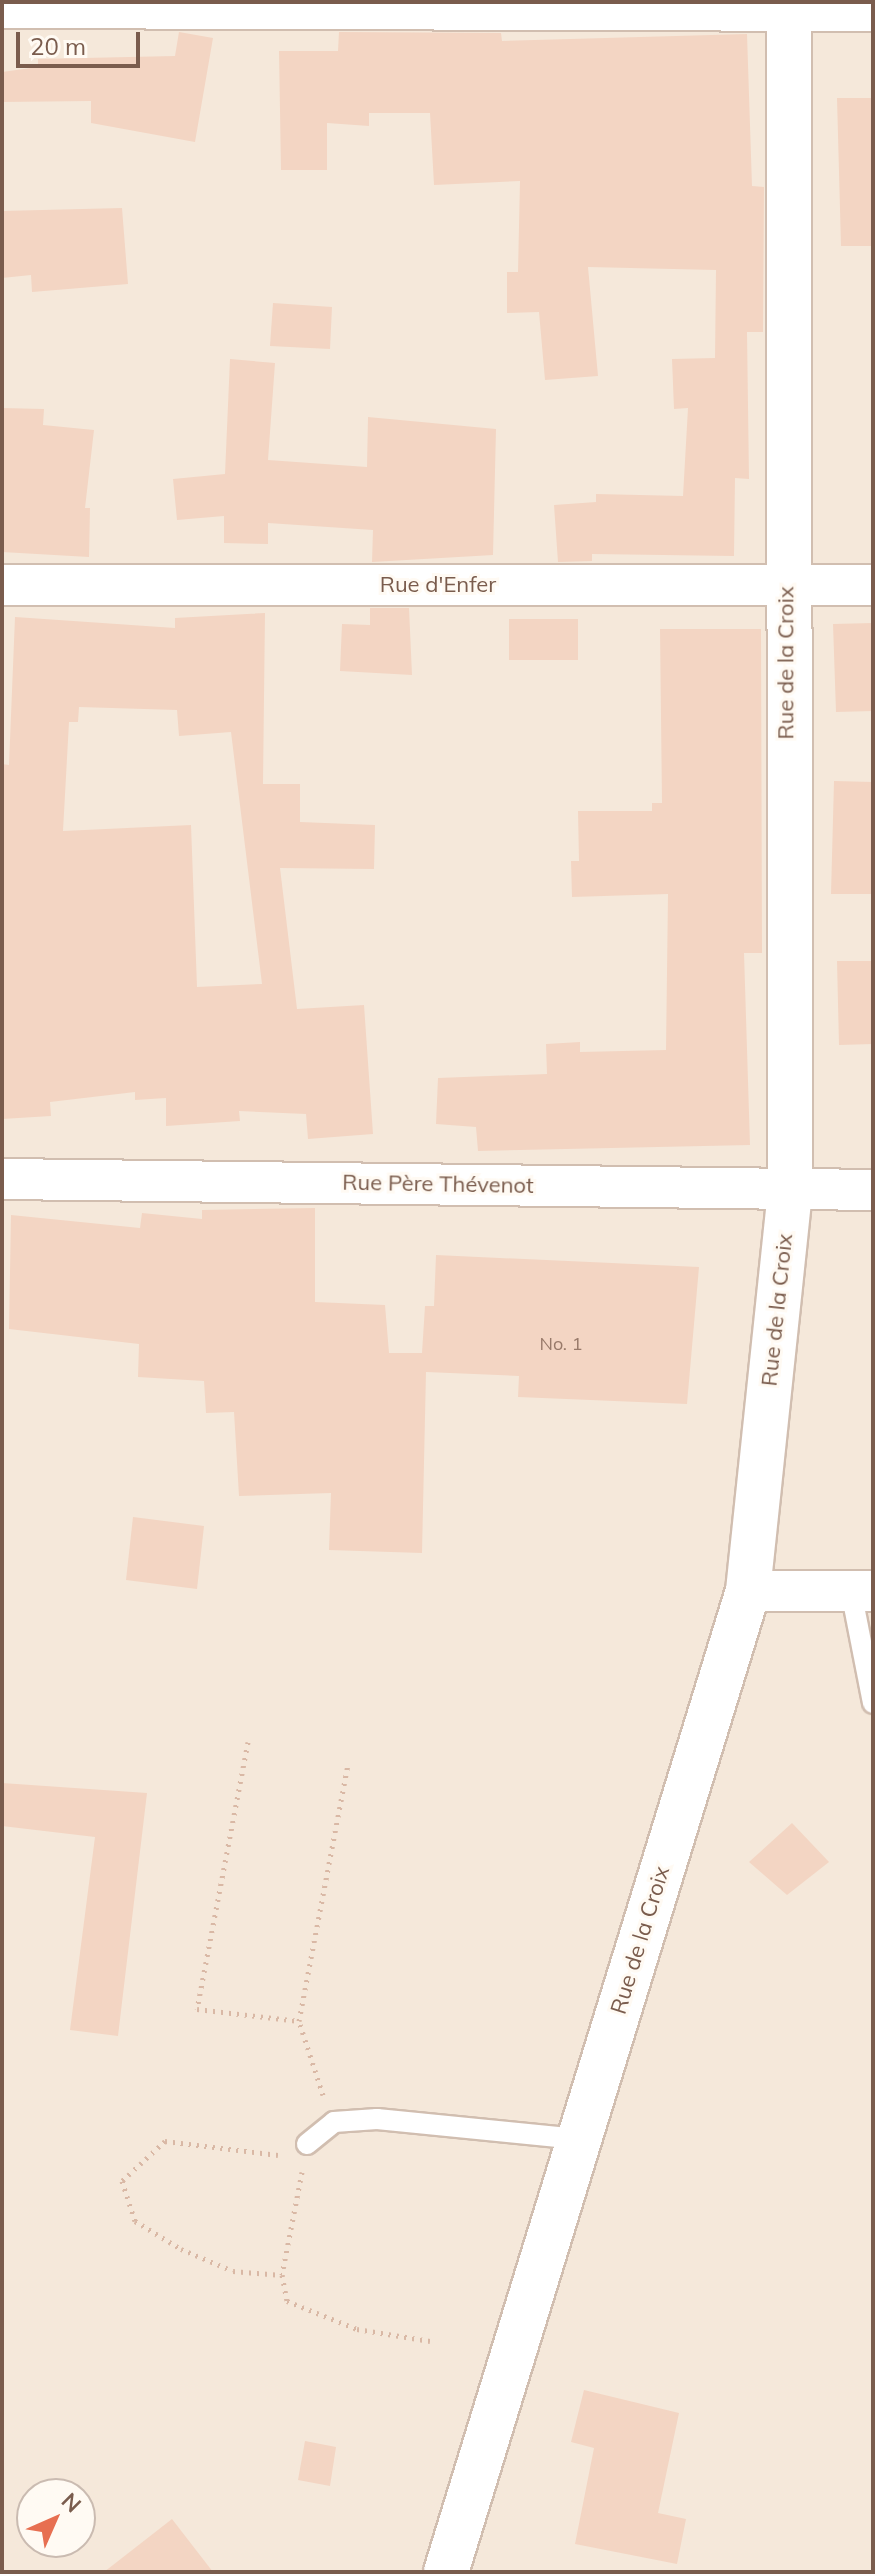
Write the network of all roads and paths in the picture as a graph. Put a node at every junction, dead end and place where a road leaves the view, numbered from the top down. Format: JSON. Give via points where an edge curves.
{"nodes":[{"id":1,"x":789,"y":6,"type":"edge"},
{"id":2,"x":2,"y":8,"type":"edge"},
{"id":3,"x":873,"y":11,"type":"edge"},
{"id":4,"x":785,"y":584,"type":"junction"},
{"id":5,"x":2,"y":585,"type":"edge"},
{"id":6,"x":873,"y":585,"type":"edge"},
{"id":7,"x":2,"y":1179,"type":"edge"},
{"id":8,"x":790,"y":1189,"type":"junction"},
{"id":9,"x":873,"y":1190,"type":"edge"},
{"id":10,"x":748,"y":1591,"type":"junction"},
{"id":11,"x":862,"y":1591,"type":"edge"},
{"id":12,"x":873,"y":1703,"type":"edge"},
{"id":13,"x":248,"y":1742,"type":"dead end"},
{"id":14,"x":348,"y":1763,"type":"dead end"},
{"id":15,"x":299,"y":2021,"type":"junction"},
{"id":16,"x":334,"y":2122,"type":"junction"},
{"id":17,"x":578,"y":2139,"type":"junction"},
{"id":18,"x":307,"y":2144,"type":"junction"},
{"id":19,"x":282,"y":2275,"type":"junction"},
{"id":20,"x":430,"y":2341,"type":"dead end"},
{"id":21,"x":446,"y":2572,"type":"edge"}],
"edges":[{"from":1,"to":2,"type":"street"},
{"from":1,"to":3,"type":"street"},
{"from":1,"to":4,"type":"street","name":"Rue de la Croix"},
{"from":4,"to":5,"type":"street","name":"Rue d'Enfer"},
{"from":4,"to":6,"type":"street","name":"Rue d'Enfer"},
{"from":4,"to":8,"type":"street","name":"Rue de la Croix"},
{"from":7,"to":8,"type":"street","name":"Rue Père Thévenot"},
{"from":8,"to":9,"type":"street","name":"Rue Père Thévenot"},
{"from":8,"to":10,"type":"street","name":"Rue de la Croix"},
{"from":10,"to":11,"type":"street"},
{"from":10,"to":17,"type":"street","name":"Rue de la Croix"},
{"from":11,"to":12,"type":"lane"},
{"from":13,"to":15,"type":"path","via":[[197,2009]]},
{"from":14,"to":15,"type":"path"},
{"from":15,"to":16,"type":"path"},
{"from":16,"to":17,"type":"lane","via":[[377,2119]]},
{"from":16,"to":18,"type":"lane"},
{"from":17,"to":21,"type":"street","name":"Rue de la Croix"},
{"from":18,"to":19,"type":"path"},
{"from":18,"to":19,"type":"path","via":[[285,2156],[165,2141],[122,2181],[135,2221],[181,2249],[233,2271]]},
{"from":19,"to":20,"type":"path","via":[[287,2301],[357,2329]]}]}
